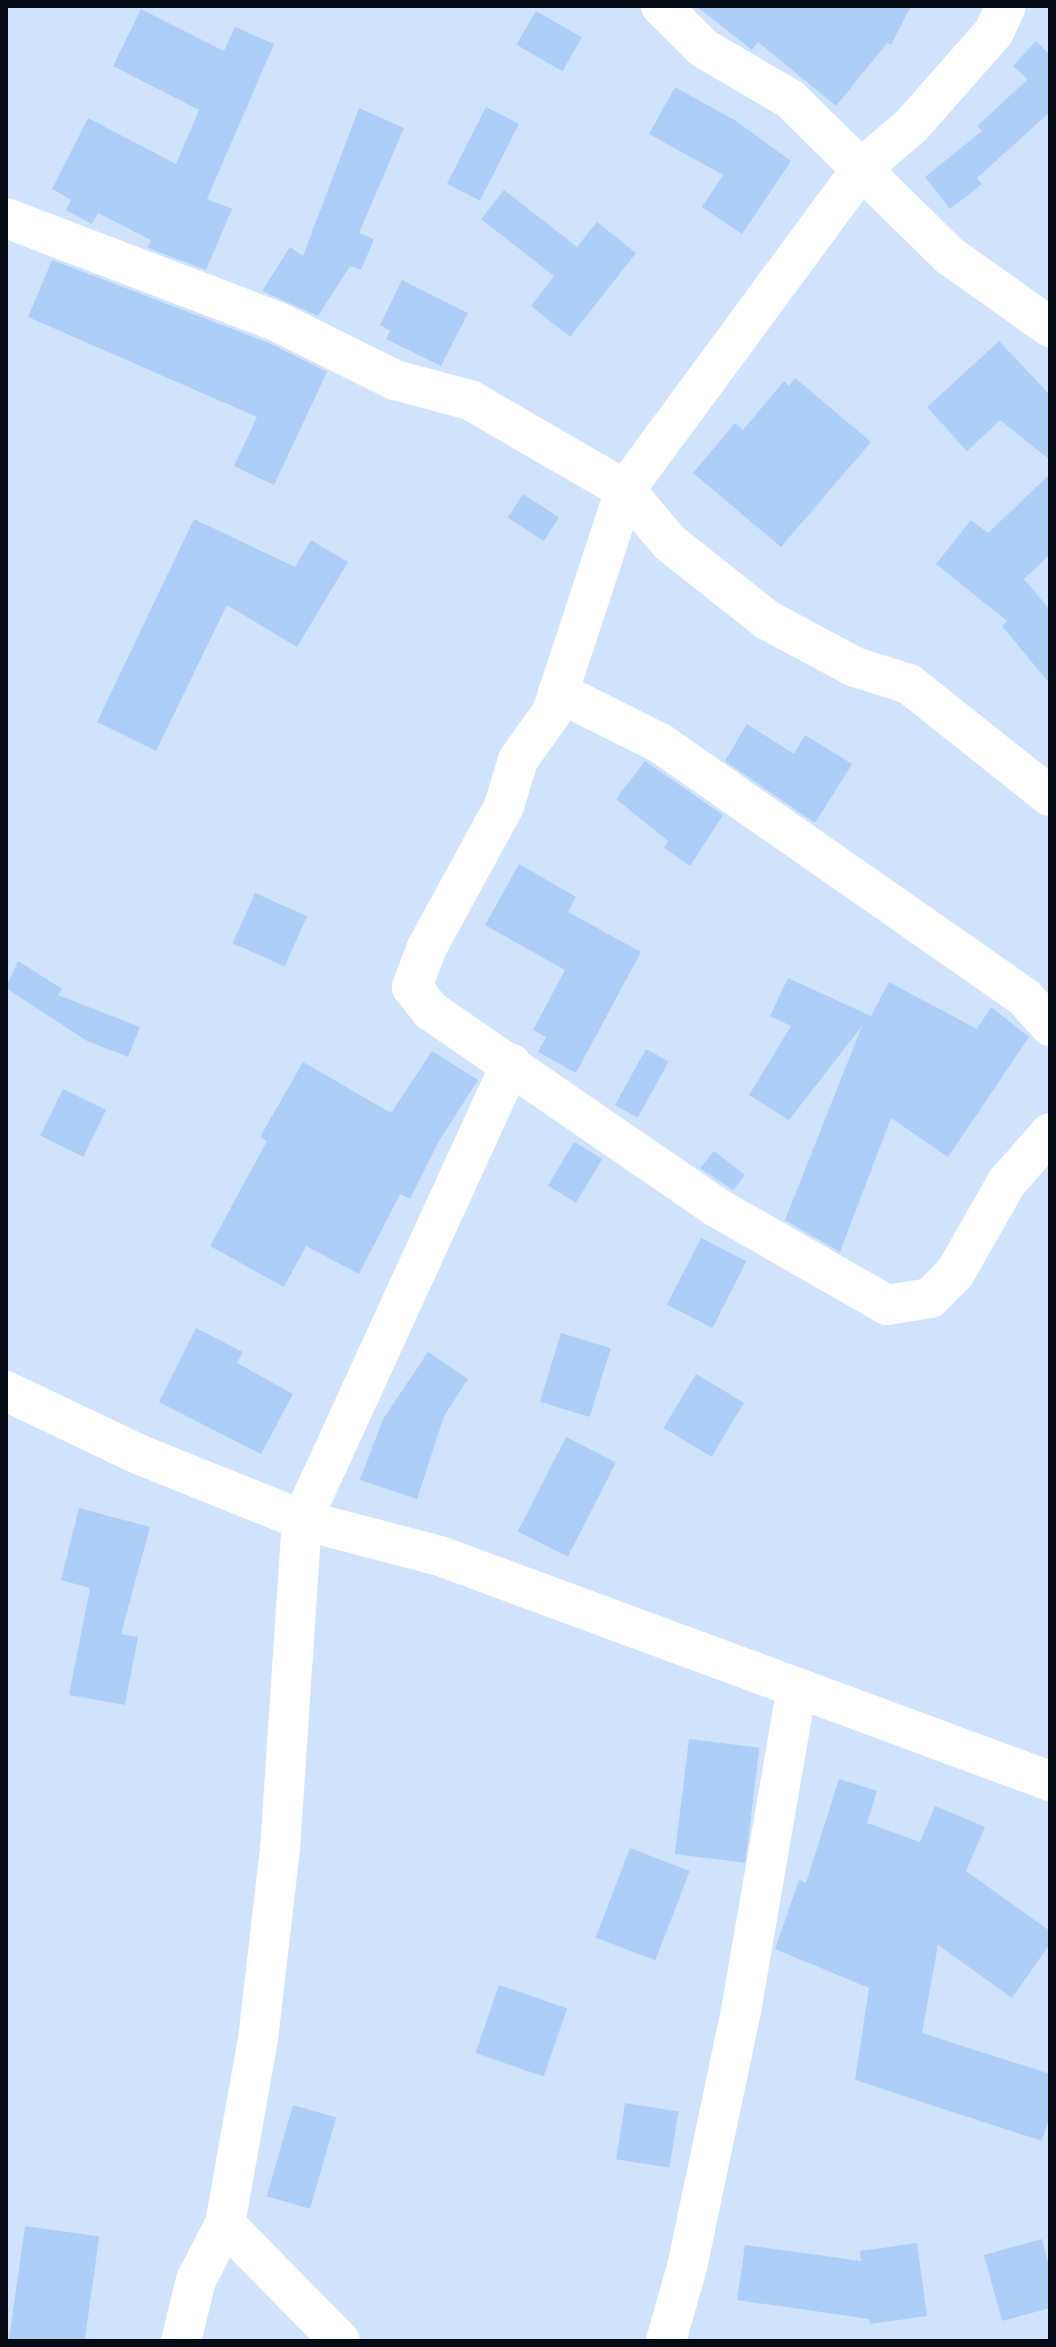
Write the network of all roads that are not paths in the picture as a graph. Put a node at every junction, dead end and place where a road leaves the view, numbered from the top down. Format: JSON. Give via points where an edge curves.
{"nodes":[{"id":1,"x":661,"y":6,"type":"edge"},
{"id":2,"x":1006,"y":6,"type":"edge"},
{"id":3,"x":863,"y":167,"type":"junction"},
{"id":4,"x":6,"y":218,"type":"edge"},
{"id":5,"x":1050,"y":327,"type":"edge"},
{"id":6,"x":625,"y":490,"type":"junction"},
{"id":7,"x":558,"y":692,"type":"junction"},
{"id":8,"x":1050,"y":796,"type":"edge"},
{"id":9,"x":1050,"y":1026,"type":"edge"},
{"id":10,"x":511,"y":1064,"type":"junction"},
{"id":11,"x":1050,"y":1133,"type":"edge"},
{"id":12,"x":6,"y":1391,"type":"edge"},
{"id":13,"x":302,"y":1520,"type":"junction"},
{"id":14,"x":797,"y":1688,"type":"junction"},
{"id":15,"x":1050,"y":1781,"type":"edge"},
{"id":16,"x":225,"y":2224,"type":"junction"},
{"id":17,"x":181,"y":2341,"type":"edge"},
{"id":18,"x":340,"y":2341,"type":"edge"},
{"id":19,"x":666,"y":2341,"type":"edge"}],
"edges":[{"from":1,"to":3,"type":"street","via":[[703,48],[790,99]]},
{"from":2,"to":3,"type":"street","via":[[994,32],[922,115]]},
{"from":3,"to":5,"type":"street","via":[[950,256]]},
{"from":3,"to":6,"type":"street"},
{"from":4,"to":6,"type":"street","via":[[278,322],[395,380],[470,400]]},
{"from":6,"to":7,"type":"street"},
{"from":6,"to":8,"type":"street","via":[[670,543],[736,598],[855,667],[909,684]]},
{"from":7,"to":9,"type":"street","via":[[660,743],[1025,998]]},
{"from":7,"to":10,"type":"street","via":[[552,712],[518,760],[504,806],[427,947],[412,987],[431,1011]]},
{"from":10,"to":11,"type":"street","via":[[716,1207],[887,1305],[930,1298],[955,1273],[1007,1182]]},
{"from":10,"to":13,"type":"street"},
{"from":12,"to":13,"type":"street","via":[[138,1454]]},
{"from":13,"to":14,"type":"street","via":[[440,1556]]},
{"from":13,"to":16,"type":"street","via":[[280,1850],[258,2039]]},
{"from":14,"to":15,"type":"street"},
{"from":14,"to":19,"type":"street","via":[[742,2005],[687,2267]]},
{"from":16,"to":17,"type":"street","via":[[196,2280]]},
{"from":16,"to":18,"type":"street"}]}
